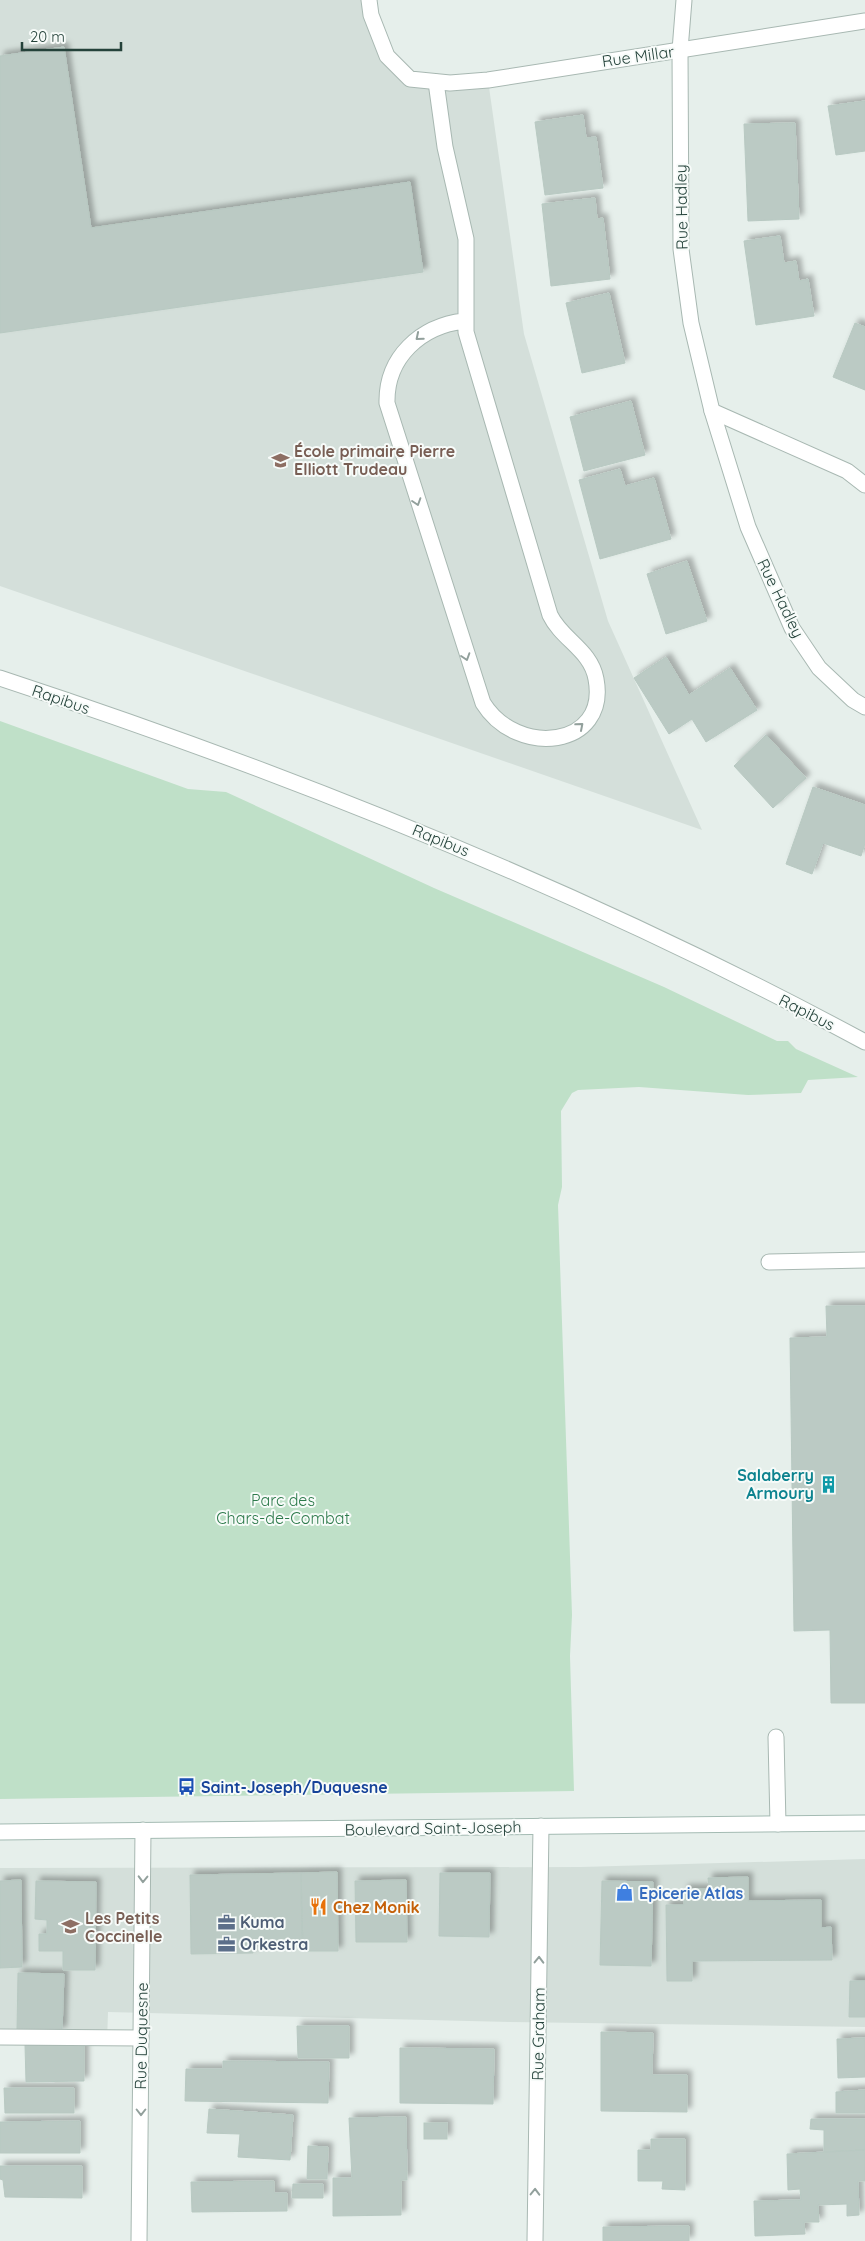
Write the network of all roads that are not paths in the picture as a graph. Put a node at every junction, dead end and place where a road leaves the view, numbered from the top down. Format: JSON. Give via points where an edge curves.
{"nodes":[{"id":1,"x":368,"y":0,"type":"edge"},
{"id":2,"x":684,"y":0,"type":"edge"},
{"id":3,"x":865,"y":20,"type":"edge"},
{"id":4,"x":680,"y":50,"type":"junction"},
{"id":5,"x":436,"y":82,"type":"junction"},
{"id":6,"x":464,"y":321,"type":"junction"},
{"id":7,"x":712,"y":411,"type":"junction"},
{"id":8,"x":865,"y":484,"type":"edge"},
{"id":9,"x":0,"y":678,"type":"edge"},
{"id":10,"x":865,"y":707,"type":"edge"},
{"id":11,"x":865,"y":1042,"type":"edge"},
{"id":12,"x":865,"y":1260,"type":"edge"},
{"id":13,"x":769,"y":1262,"type":"dead end"},
{"id":14,"x":776,"y":1737,"type":"dead end"},
{"id":15,"x":865,"y":1823,"type":"edge"},
{"id":16,"x":778,"y":1824,"type":"junction"},
{"id":17,"x":541,"y":1826,"type":"junction"},
{"id":18,"x":143,"y":1830,"type":"junction"},
{"id":19,"x":0,"y":1832,"type":"edge"},
{"id":20,"x":0,"y":2037,"type":"edge"},
{"id":21,"x":141,"y":2038,"type":"junction"},
{"id":22,"x":140,"y":2241,"type":"edge"},
{"id":23,"x":534,"y":2241,"type":"edge"}],
"edges":[{"from":1,"to":5,"type":"street","name":"Rue Millar","via":[[387,56],[410,79]]},
{"from":2,"to":4,"type":"street","name":"Rue Hadley"},
{"from":3,"to":4,"type":"street","name":"Rue Millar"},
{"from":4,"to":5,"type":"street","name":"Rue Millar","via":[[488,80]]},
{"from":4,"to":7,"type":"street","name":"Rue Hadley","via":[[681,250],[691,323]]},
{"from":5,"to":6,"type":"street","via":[[445,146],[466,239]]},
{"from":6,"to":6,"type":"street","one_way":true,"via":[[437,326],[413,342],[392,372],[387,403],[480,697],[492,714],[511,731],[538,739],[562,737],[580,727],[591,713],[596,696],[596,678],[590,662],[559,631],[550,615]]},
{"from":7,"to":8,"type":"street","via":[[847,471]]},
{"from":7,"to":10,"type":"street","name":"Rue Hadley","via":[[748,527],[792,628],[819,668]]},
{"from":9,"to":11,"type":"street","name":"Rapibus","via":[[262,770],[468,850],[657,938]]},
{"from":12,"to":13,"type":"street"},
{"from":14,"to":16,"type":"street"},
{"from":15,"to":16,"type":"street","name":"Boulevard Saint-Joseph"},
{"from":16,"to":17,"type":"street","name":"Boulevard Saint-Joseph"},
{"from":17,"to":18,"type":"street","name":"Boulevard Saint-Joseph"},
{"from":23,"to":17,"type":"street","name":"Rue Graham","one_way":true},
{"from":18,"to":19,"type":"street","name":"Boulevard Saint-Joseph"},
{"from":18,"to":21,"type":"street","name":"Rue Duquesne","one_way":true},
{"from":20,"to":21,"type":"street"},
{"from":21,"to":22,"type":"street","name":"Rue Duquesne","one_way":true}]}
